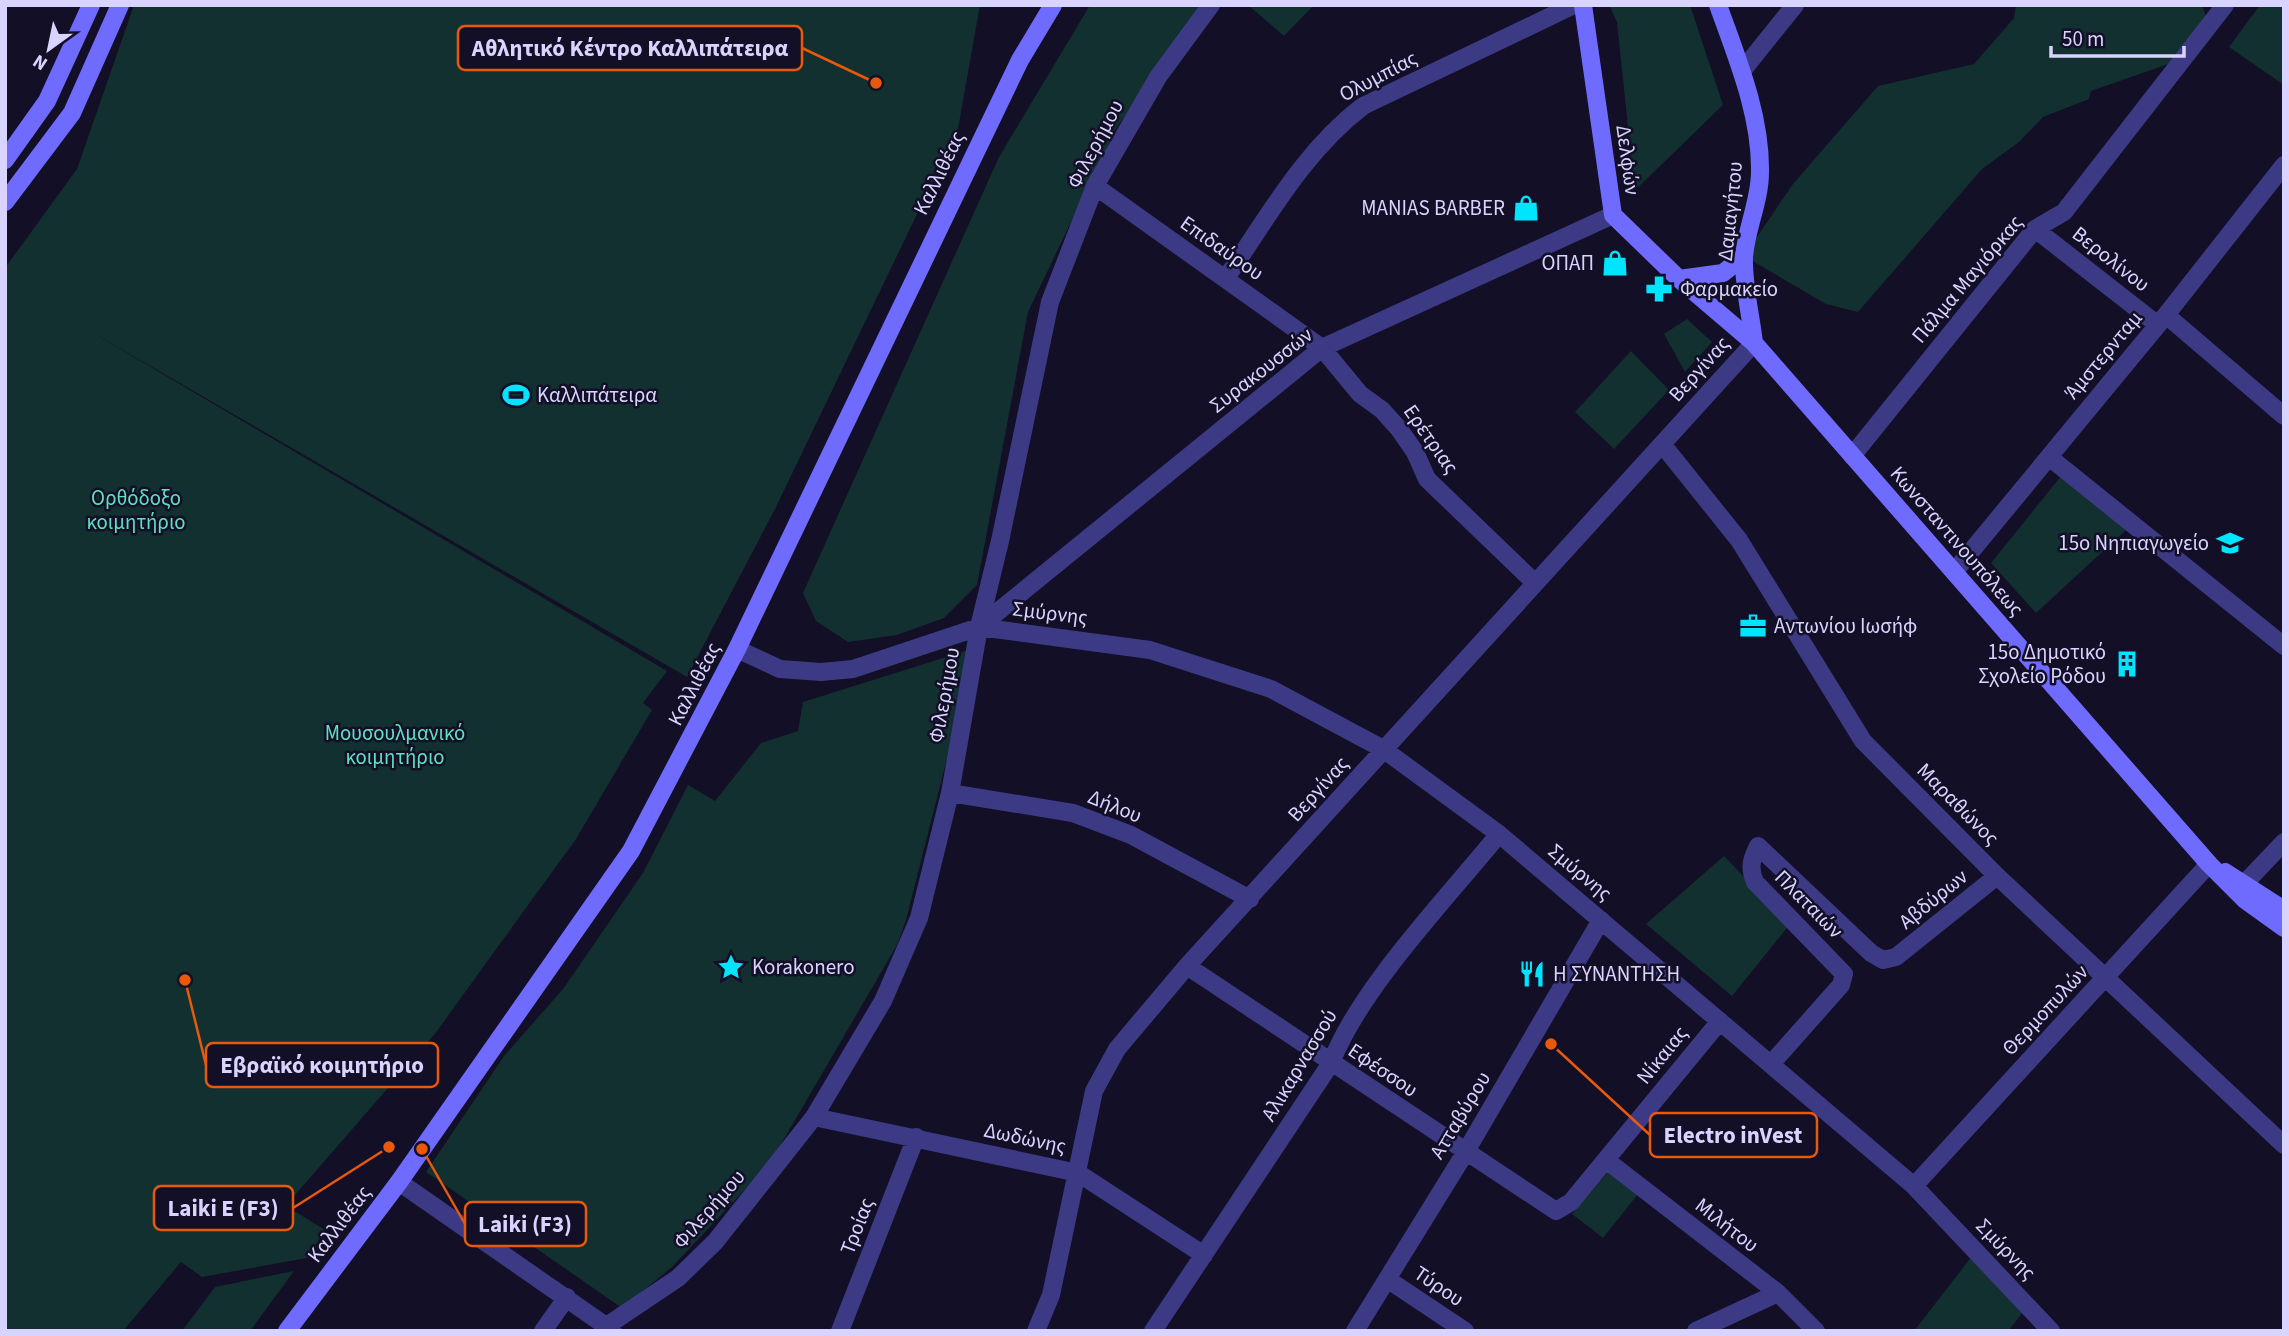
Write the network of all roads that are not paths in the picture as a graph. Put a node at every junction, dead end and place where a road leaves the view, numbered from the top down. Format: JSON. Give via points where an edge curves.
{"nodes":[{"id":1,"x":91,"y":5,"type":"edge"},
{"id":2,"x":120,"y":5,"type":"edge"},
{"id":3,"x":1053,"y":5,"type":"edge"},
{"id":4,"x":1212,"y":5,"type":"edge"},
{"id":5,"x":1574,"y":5,"type":"edge"},
{"id":6,"x":1583,"y":5,"type":"edge"},
{"id":7,"x":1718,"y":5,"type":"edge"},
{"id":8,"x":1795,"y":5,"type":"edge"},
{"id":9,"x":2225,"y":5,"type":"edge"},
{"id":10,"x":1742,"y":71,"type":"junction"},
{"id":11,"x":5,"y":160,"type":"edge"},
{"id":12,"x":2284,"y":165,"type":"edge"},
{"id":13,"x":1095,"y":186,"type":"junction"},
{"id":14,"x":5,"y":202,"type":"edge"},
{"id":15,"x":1613,"y":215,"type":"junction"},
{"id":16,"x":2035,"y":229,"type":"junction"},
{"id":17,"x":1744,"y":256,"type":"junction"},
{"id":18,"x":1226,"y":278,"type":"junction"},
{"id":19,"x":1679,"y":279,"type":"junction"},
{"id":20,"x":2162,"y":320,"type":"junction"},
{"id":21,"x":1754,"y":343,"type":"junction"},
{"id":22,"x":1322,"y":348,"type":"junction"},
{"id":23,"x":2284,"y":416,"type":"edge"},
{"id":24,"x":1662,"y":444,"type":"junction"},
{"id":25,"x":1852,"y":456,"type":"junction"},
{"id":26,"x":2049,"y":457,"type":"junction"},
{"id":27,"x":1954,"y":572,"type":"junction"},
{"id":28,"x":1535,"y":583,"type":"junction"},
{"id":29,"x":979,"y":627,"type":"junction"},
{"id":30,"x":2284,"y":646,"type":"edge"},
{"id":31,"x":737,"y":649,"type":"junction"},
{"id":32,"x":1383,"y":749,"type":"junction"},
{"id":33,"x":950,"y":793,"type":"junction"},
{"id":34,"x":1499,"y":834,"type":"junction"},
{"id":35,"x":2284,"y":842,"type":"edge"},
{"id":36,"x":2209,"y":864,"type":"junction"},
{"id":37,"x":1997,"y":876,"type":"junction"},
{"id":38,"x":2245,"y":883,"type":"junction"},
{"id":39,"x":1250,"y":899,"type":"junction"},
{"id":40,"x":2284,"y":910,"type":"edge"},
{"id":41,"x":1601,"y":920,"type":"junction"},
{"id":42,"x":2284,"y":928,"type":"edge"},
{"id":43,"x":1896,"y":957,"type":"joint"},
{"id":44,"x":1187,"y":966,"type":"junction"},
{"id":45,"x":2106,"y":977,"type":"junction"},
{"id":46,"x":1720,"y":1021,"type":"junction"},
{"id":47,"x":1331,"y":1063,"type":"junction"},
{"id":48,"x":1770,"y":1064,"type":"junction"},
{"id":49,"x":814,"y":1117,"type":"junction"},
{"id":50,"x":916,"y":1137,"type":"junction"},
{"id":51,"x":2284,"y":1145,"type":"edge"},
{"id":52,"x":1465,"y":1153,"type":"junction"},
{"id":53,"x":1606,"y":1160,"type":"junction"},
{"id":54,"x":1078,"y":1173,"type":"junction"},
{"id":55,"x":399,"y":1182,"type":"junction"},
{"id":56,"x":1914,"y":1186,"type":"junction"},
{"id":57,"x":1556,"y":1211,"type":"joint"},
{"id":58,"x":1204,"y":1255,"type":"junction"},
{"id":59,"x":1387,"y":1279,"type":"junction"},
{"id":60,"x":1778,"y":1293,"type":"junction"},
{"id":61,"x":567,"y":1297,"type":"junction"},
{"id":62,"x":611,"y":1328,"type":"edge"},
{"id":63,"x":287,"y":1331,"type":"edge"},
{"id":64,"x":543,"y":1331,"type":"edge"},
{"id":65,"x":840,"y":1331,"type":"edge"},
{"id":66,"x":1036,"y":1331,"type":"edge"},
{"id":67,"x":1153,"y":1331,"type":"edge"},
{"id":68,"x":1355,"y":1331,"type":"edge"},
{"id":69,"x":1465,"y":1331,"type":"edge"},
{"id":70,"x":1696,"y":1331,"type":"edge"},
{"id":71,"x":1816,"y":1331,"type":"edge"},
{"id":72,"x":2051,"y":1331,"type":"edge"}],
"edges":[{"from":1,"to":11,"type":"main road","via":[[47,101]]},
{"from":2,"to":14,"type":"main road","via":[[72,113]]},
{"from":3,"to":31,"type":"main road","name":"Καλλιθέας","via":[[1020,60]]},
{"from":4,"to":13,"type":"street","name":"Φιλερήμου","via":[[1158,77]]},
{"from":5,"to":18,"type":"street","name":"Ολυμπίας","via":[[1363,106],[1337,125],[1316,147]]},
{"from":6,"to":15,"type":"main road","name":"Δελφών"},
{"from":7,"to":10,"type":"main road","name":"Δαμαγήτου"},
{"from":8,"to":10,"type":"street"},
{"from":9,"to":16,"type":"street","name":"Πάλμα Μαγιόρκας","via":[[2064,212]]},
{"from":10,"to":17,"type":"main road","name":"Δαμαγήτου","via":[[1760,171],[1757,208]]},
{"from":12,"to":20,"type":"street","name":"Άμστερνταμ"},
{"from":13,"to":18,"type":"street","name":"Επιδαύρου"},
{"from":13,"to":29,"type":"street","name":"Φιλερήμου","via":[[1050,302]]},
{"from":15,"to":19,"type":"main road","name":"Δελφών"},
{"from":15,"to":22,"type":"street","name":"Συρακουσσών"},
{"from":16,"to":20,"type":"street","name":"Βερολίνου"},
{"from":16,"to":25,"type":"street","name":"Πάλμα Μαγιόρκας"},
{"from":17,"to":19,"type":"main road","via":[[1723,273]]},
{"from":17,"to":21,"type":"main road","name":"Δαμαγήτου"},
{"from":18,"to":22,"type":"street","name":"Επιδαύρου"},
{"from":19,"to":21,"type":"main road","name":"Δελφών"},
{"from":20,"to":23,"type":"street","name":"Βερολίνου"},
{"from":20,"to":26,"type":"street","name":"Άμστερνταμ"},
{"from":21,"to":24,"type":"street","name":"Βεργίνας"},
{"from":21,"to":25,"type":"main road","name":"Κωνσταντινουπόλεως"},
{"from":22,"to":28,"type":"street","name":"Ερέτριας","via":[[1360,394],[1399,429],[1427,479]]},
{"from":22,"to":29,"type":"street","name":"Συρακουσσών"},
{"from":24,"to":28,"type":"street","name":"Βεργίνας"},
{"from":24,"to":37,"type":"street","name":"Μαραθώνος","via":[[1739,540],[1863,741]]},
{"from":25,"to":27,"type":"main road","name":"Κωνσταντινουπόλεως"},
{"from":26,"to":27,"type":"street","name":"Άμστερνταμ"},
{"from":26,"to":30,"type":"street"},
{"from":27,"to":36,"type":"main road","name":"Κωνσταντινουπόλεως"},
{"from":28,"to":32,"type":"street","name":"Βεργίνας"},
{"from":29,"to":31,"type":"street","via":[[853,669],[821,673],[780,668]]},
{"from":29,"to":32,"type":"street","name":"Σμύρνης","via":[[1150,650],[1271,689]]},
{"from":29,"to":33,"type":"street","name":"Φιλερήμου"},
{"from":31,"to":55,"type":"main road","name":"Καλλιθέας","via":[[631,851]]},
{"from":32,"to":34,"type":"street","name":"Σμύρνης"},
{"from":32,"to":39,"type":"street","name":"Βεργίνας"},
{"from":33,"to":39,"type":"street","name":"Δήλου","via":[[1073,813],[1130,835]]},
{"from":33,"to":49,"type":"street","name":"Φιλερήμου","via":[[919,918],[883,1000]]},
{"from":34,"to":41,"type":"street","name":"Σμύρνης"},
{"from":34,"to":47,"type":"street","name":"Αλικαρνασσού","via":[[1382,978],[1340,1040]]},
{"from":35,"to":38,"type":"street"},
{"from":36,"to":38,"type":"main road","name":"Κωνσταντινουπόλεως"},
{"from":36,"to":42,"type":"main road","name":"Κωνσταντινουπόλεως","via":[[2245,900]]},
{"from":36,"to":45,"type":"street","name":"Θερμοπυλών"},
{"from":37,"to":43,"type":"street","name":"Αβδύρων"},
{"from":37,"to":45,"type":"street","name":"Μαραθώνος"},
{"from":38,"to":40,"type":"main road","name":"Κωνσταντινουπόλεως"},
{"from":39,"to":44,"type":"street","name":"Βεργίνας"},
{"from":41,"to":46,"type":"street","name":"Σμύρνης"},
{"from":41,"to":52,"type":"street","name":"Ατταβύρου"},
{"from":43,"to":48,"type":"street","name":"Πλαταιών","via":[[1883,960],[1871,953],[1758,846],[1750,872],[1755,882],[1844,974],[1841,985]]},
{"from":44,"to":47,"type":"street","name":"Εφέσσου"},
{"from":44,"to":54,"type":"street","name":"Βεργίνας","via":[[1117,1049],[1094,1091]]},
{"from":45,"to":51,"type":"street","name":"Μαραθώνος"},
{"from":45,"to":56,"type":"street","name":"Θερμοπυλών"},
{"from":46,"to":48,"type":"street","name":"Σμύρνης"},
{"from":46,"to":53,"type":"street","name":"Νίκαιας"},
{"from":47,"to":52,"type":"street","name":"Εφέσσου"},
{"from":47,"to":58,"type":"street","name":"Αλικαρνασσού"},
{"from":48,"to":56,"type":"street","name":"Σμύρνης"},
{"from":49,"to":50,"type":"street","name":"Δωδώνης"},
{"from":49,"to":62,"type":"street","name":"Φιλερήμου","via":[[715,1242],[678,1278]]},
{"from":50,"to":54,"type":"street","name":"Δωδώνης"},
{"from":50,"to":65,"type":"street","name":"Τροίας"},
{"from":52,"to":57,"type":"street","name":"Εφέσσου"},
{"from":52,"to":59,"type":"street","name":"Ατταβύρου"},
{"from":53,"to":57,"type":"street","name":"Νίκαιας","via":[[1571,1202]]},
{"from":53,"to":60,"type":"street","name":"Μιλήτου"},
{"from":54,"to":58,"type":"street","name":"Δωδώνης"},
{"from":54,"to":66,"type":"street","name":"Βεργίνας","via":[[1051,1295]]},
{"from":55,"to":61,"type":"street"},
{"from":55,"to":63,"type":"main road","name":"Καλλιθέας"},
{"from":56,"to":72,"type":"street","name":"Σμύρνης"},
{"from":58,"to":67,"type":"street","name":"Αλικαρνασσού"},
{"from":59,"to":68,"type":"street","name":"Ατταβύρου"},
{"from":59,"to":69,"type":"street","name":"Τύρου"},
{"from":60,"to":70,"type":"street"},
{"from":60,"to":71,"type":"street","name":"Μιλήτου"},
{"from":61,"to":62,"type":"street"},
{"from":61,"to":64,"type":"street"}]}
